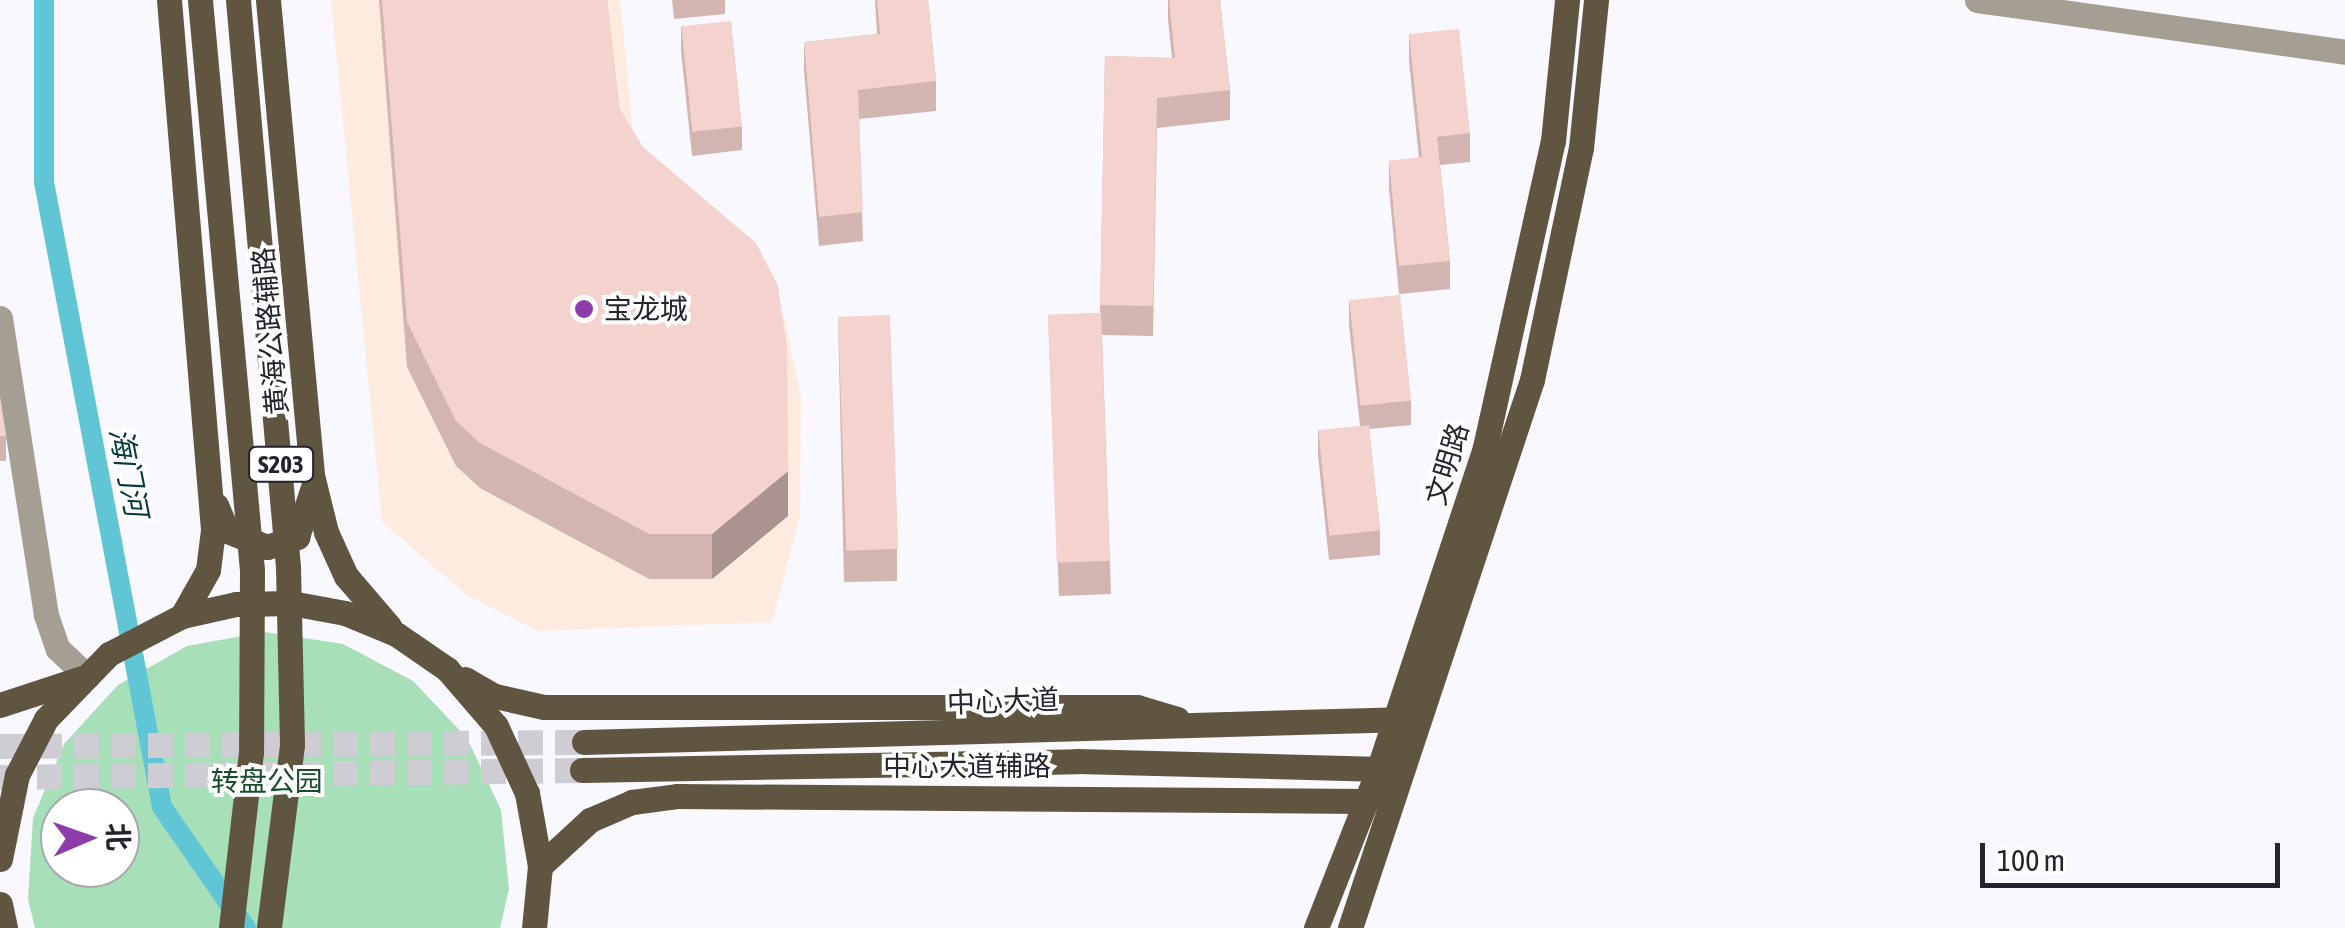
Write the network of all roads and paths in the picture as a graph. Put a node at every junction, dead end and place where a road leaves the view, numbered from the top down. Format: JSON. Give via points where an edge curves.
{"nodes":[{"id":1,"x":168,"y":0,"type":"edge"},
{"id":2,"x":200,"y":0,"type":"edge"},
{"id":3,"x":238,"y":0,"type":"edge"},
{"id":4,"x":268,"y":0,"type":"edge"},
{"id":5,"x":1567,"y":0,"type":"edge"},
{"id":6,"x":1596,"y":0,"type":"edge"},
{"id":7,"x":1977,"y":0,"type":"edge"},
{"id":8,"x":2345,"y":52,"type":"edge"},
{"id":9,"x":0,"y":318,"type":"edge"},
{"id":10,"x":312,"y":476,"type":"junction"},
{"id":11,"x":210,"y":480,"type":"junction"},
{"id":12,"x":179,"y":618,"type":"junction"},
{"id":13,"x":396,"y":634,"type":"junction"},
{"id":14,"x":447,"y":669,"type":"junction"},
{"id":15,"x":92,"y":670,"type":"junction"},
{"id":16,"x":0,"y":705,"type":"edge"},
{"id":17,"x":1394,"y":718,"type":"junction"},
{"id":18,"x":1424,"y":719,"type":"junction"},
{"id":19,"x":1198,"y":726,"type":"junction"},
{"id":20,"x":584,"y":742,"type":"tunnel mouth"},
{"id":21,"x":1378,"y":768,"type":"junction"},
{"id":22,"x":582,"y":770,"type":"tunnel mouth"},
{"id":23,"x":1407,"y":770,"type":"junction"},
{"id":24,"x":1366,"y":801,"type":"junction"},
{"id":25,"x":0,"y":859,"type":"edge"},
{"id":26,"x":540,"y":866,"type":"junction"},
{"id":27,"x":534,"y":925,"type":"edge"},
{"id":28,"x":231,"y":928,"type":"edge"},
{"id":29,"x":270,"y":928,"type":"edge"},
{"id":30,"x":1316,"y":928,"type":"edge"},
{"id":31,"x":1350,"y":928,"type":"edge"}],
"edges":[{"from":1,"to":11,"type":"main road"},
{"from":2,"to":28,"type":"main road","number":"S203","bridge":true,"via":[[252,570],[251,752]]},
{"from":3,"to":29,"type":"main road","number":"S203","bridge":true,"via":[[288,567],[292,745]]},
{"from":4,"to":10,"type":"main road","name":"黄海公路辅路"},
{"from":5,"to":17,"type":"main road","name":"文明路","via":[[1553,141],[1502,378]]},
{"from":6,"to":18,"type":"main road","name":"文明路","via":[[1582,148],[1532,380]]},
{"from":7,"to":8,"type":"street"},
{"from":9,"to":15,"type":"street","via":[[46,615],[58,649]]},
{"from":10,"to":11,"type":"main road","via":[[297,538],[267,547],[227,530]]},
{"from":10,"to":13,"type":"main road","name":"黄海公路辅路","via":[[346,576]]},
{"from":11,"to":12,"type":"main road","via":[[208,570]]},
{"from":12,"to":13,"type":"main road","via":[[236,604],[291,603],[345,613]]},
{"from":12,"to":15,"type":"main road"},
{"from":13,"to":14,"type":"main road"},
{"from":14,"to":19,"type":"main road","via":[[496,696],[544,707],[1137,707]]},
{"from":14,"to":26,"type":"main road","via":[[496,726],[520,776]]},
{"from":15,"to":16,"type":"main road"},
{"from":15,"to":25,"type":"main road","via":[[46,719],[16,775]]},
{"from":17,"to":18,"type":"main road","name":"中心大道"},
{"from":17,"to":19,"type":"main road","name":"中心大道"},
{"from":17,"to":21,"type":"main road","name":"文明路"},
{"from":18,"to":23,"type":"main road","name":"文明路"},
{"from":19,"to":20,"type":"main road","name":"中心大道"},
{"from":21,"to":22,"type":"main road","via":[[1076,762]]},
{"from":21,"to":23,"type":"main road"},
{"from":21,"to":24,"type":"main road","name":"文明路"},
{"from":23,"to":24,"type":"main road"},
{"from":23,"to":31,"type":"main road","name":"文明路"},
{"from":24,"to":26,"type":"main road","name":"中心大道辅路","via":[[678,796],[632,802],[590,820]]},
{"from":24,"to":30,"type":"main road","name":"文明路"},
{"from":26,"to":27,"type":"main road"}]}
